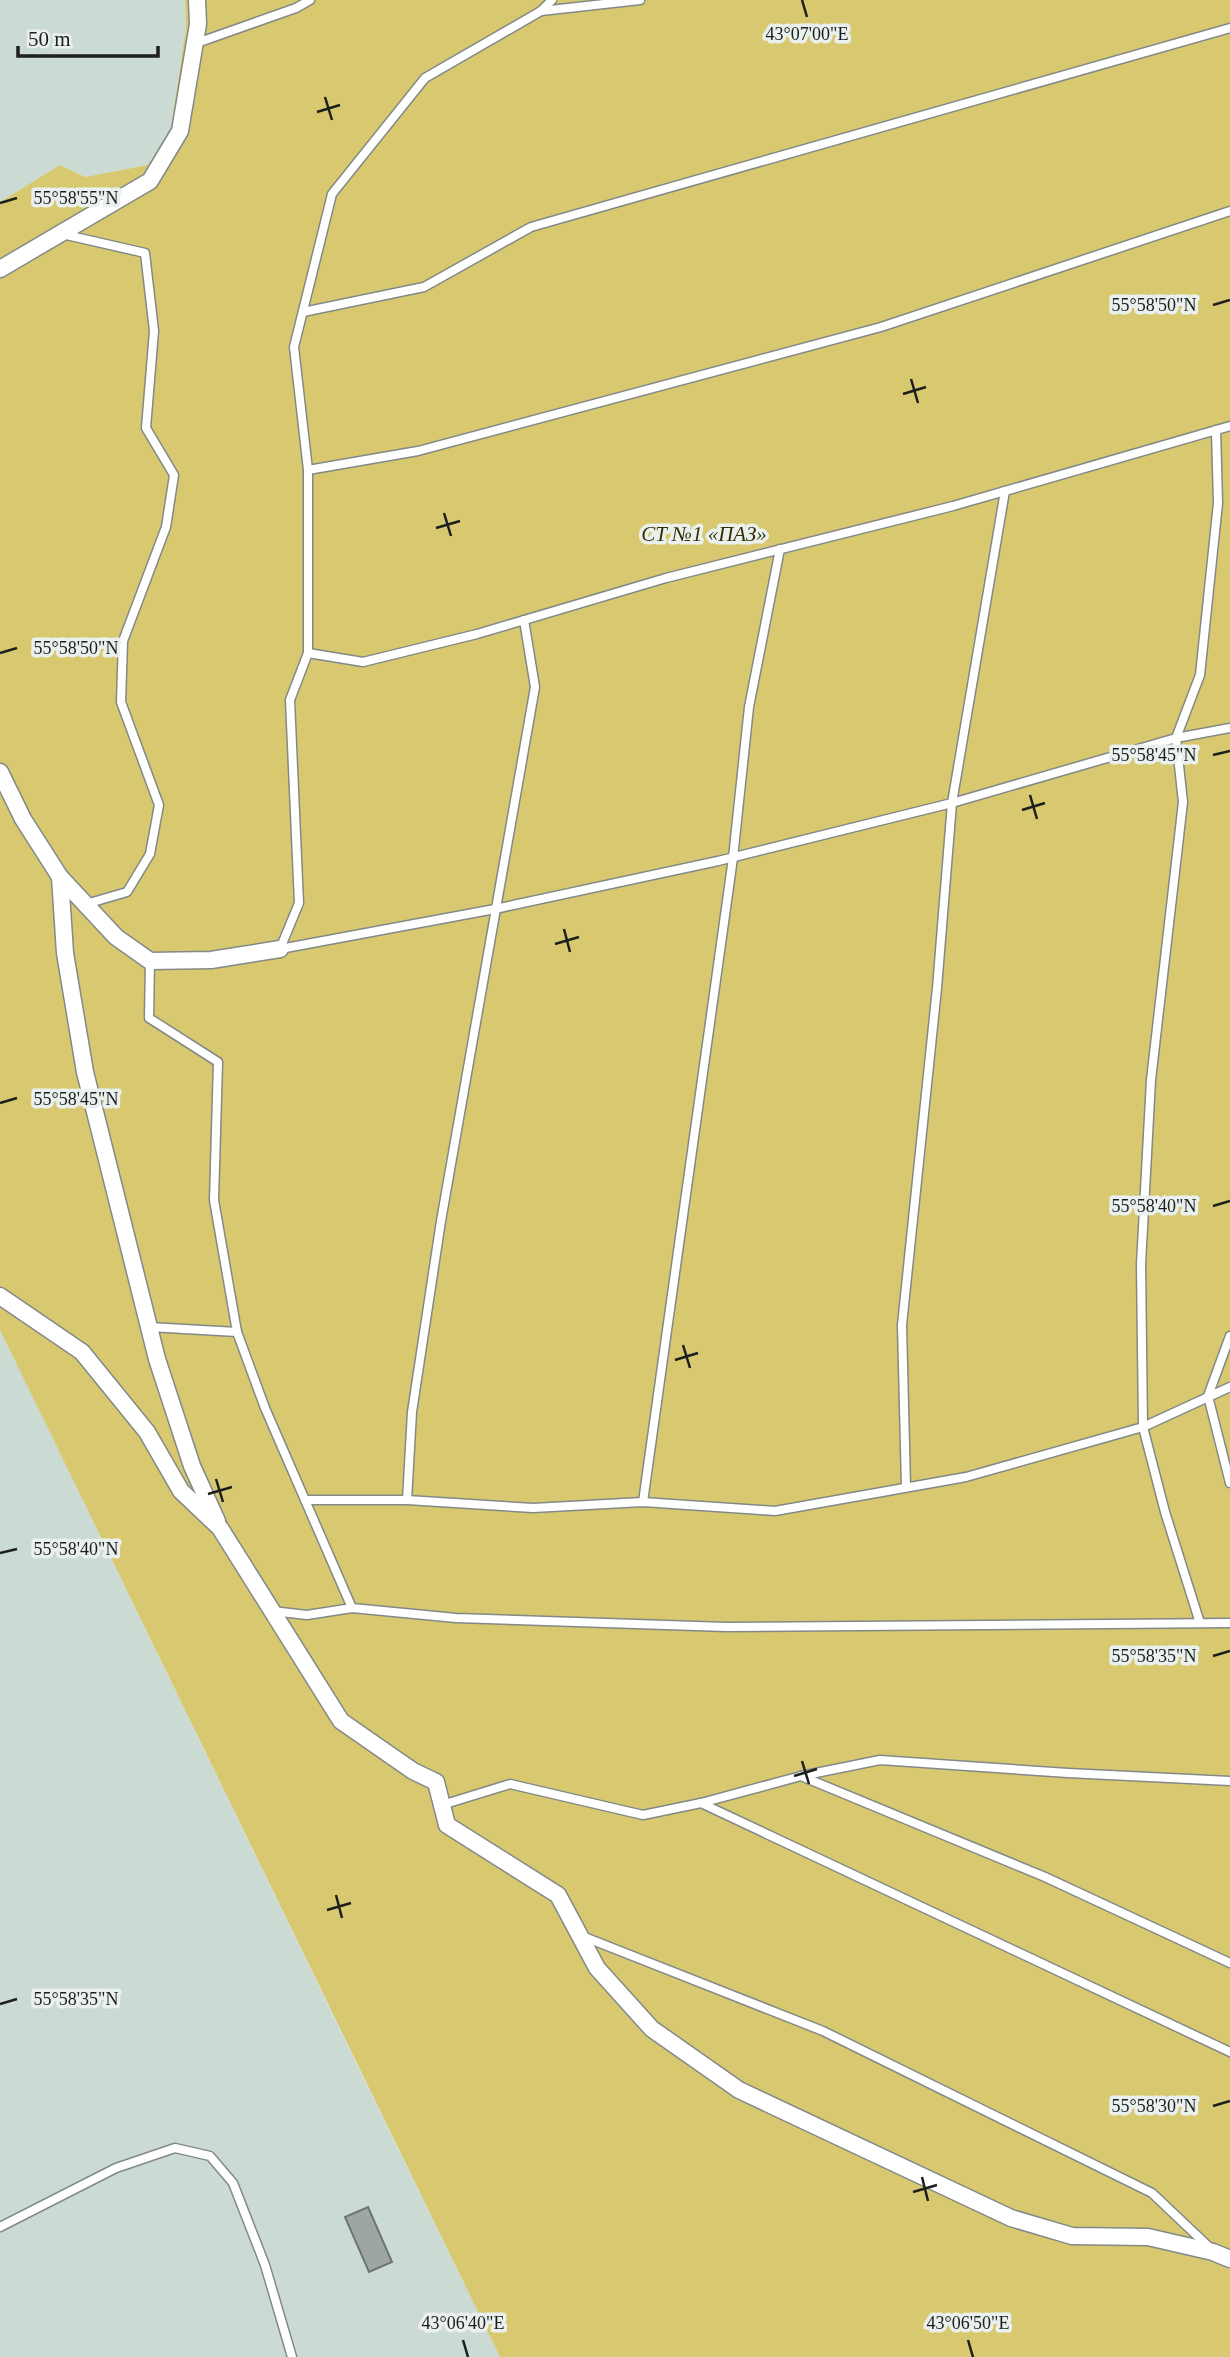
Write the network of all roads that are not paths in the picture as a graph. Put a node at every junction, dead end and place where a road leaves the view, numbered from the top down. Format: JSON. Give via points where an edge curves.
{"nodes":[{"id":1,"x":197,"y":0,"type":"edge"},
{"id":2,"x":310,"y":0,"type":"edge"},
{"id":3,"x":552,"y":0,"type":"edge"},
{"id":4,"x":640,"y":0,"type":"edge"},
{"id":5,"x":541,"y":11,"type":"junction"},
{"id":6,"x":1230,"y":27,"type":"edge"},
{"id":7,"x":194,"y":44,"type":"junction"},
{"id":8,"x":1230,"y":211,"type":"edge"},
{"id":9,"x":61,"y":233,"type":"junction"},
{"id":10,"x":0,"y":269,"type":"edge"},
{"id":11,"x":303,"y":312,"type":"junction"},
{"id":12,"x":1230,"y":426,"type":"edge"},
{"id":13,"x":1216,"y":430,"type":"junction"},
{"id":14,"x":308,"y":470,"type":"junction"},
{"id":15,"x":1005,"y":491,"type":"junction"},
{"id":16,"x":780,"y":549,"type":"junction"},
{"id":17,"x":524,"y":620,"type":"junction"},
{"id":18,"x":308,"y":653,"type":"junction"},
{"id":19,"x":1230,"y":728,"type":"edge"},
{"id":20,"x":1176,"y":738,"type":"junction"},
{"id":21,"x":0,"y":772,"type":"edge"},
{"id":22,"x":951,"y":803,"type":"junction"},
{"id":23,"x":733,"y":858,"type":"junction"},
{"id":24,"x":60,"y":877,"type":"junction"},
{"id":25,"x":86,"y":904,"type":"junction"},
{"id":26,"x":495,"y":909,"type":"junction"},
{"id":27,"x":280,"y":949,"type":"junction"},
{"id":28,"x":150,"y":961,"type":"junction"},
{"id":29,"x":0,"y":1296,"type":"edge"},
{"id":30,"x":149,"y":1327,"type":"junction"},
{"id":31,"x":237,"y":1332,"type":"junction"},
{"id":32,"x":1230,"y":1336,"type":"edge"},
{"id":33,"x":1230,"y":1387,"type":"edge"},
{"id":34,"x":1208,"y":1396,"type":"junction"},
{"id":35,"x":1143,"y":1427,"type":"junction"},
{"id":36,"x":1230,"y":1483,"type":"edge"},
{"id":37,"x":906,"y":1487,"type":"junction"},
{"id":38,"x":305,"y":1500,"type":"junction"},
{"id":39,"x":407,"y":1500,"type":"junction"},
{"id":40,"x":643,"y":1502,"type":"junction"},
{"id":41,"x":220,"y":1528,"type":"junction"},
{"id":42,"x":352,"y":1608,"type":"junction"},
{"id":43,"x":272,"y":1611,"type":"junction"},
{"id":44,"x":1200,"y":1623,"type":"junction"},
{"id":45,"x":1230,"y":1623,"type":"edge"},
{"id":46,"x":801,"y":1776,"type":"junction"},
{"id":47,"x":1230,"y":1781,"type":"edge"},
{"id":48,"x":701,"y":1803,"type":"junction"},
{"id":49,"x":442,"y":1805,"type":"junction"},
{"id":50,"x":579,"y":1935,"type":"junction"},
{"id":51,"x":1230,"y":1963,"type":"edge"},
{"id":52,"x":1230,"y":2052,"type":"edge"},
{"id":53,"x":0,"y":2227,"type":"edge"},
{"id":54,"x":1213,"y":2252,"type":"junction"},
{"id":55,"x":1230,"y":2259,"type":"edge"},
{"id":56,"x":292,"y":2357,"type":"edge"}],
"edges":[{"from":1,"to":7,"type":"street"},
{"from":2,"to":7,"type":"lane"},
{"from":3,"to":5,"type":"lane"},
{"from":4,"to":5,"type":"lane"},
{"from":5,"to":11,"type":"lane","via":[[425,78],[332,194]]},
{"from":6,"to":11,"type":"lane","via":[[531,227],[424,287]]},
{"from":7,"to":9,"type":"street","via":[[180,131],[150,181]]},
{"from":8,"to":14,"type":"lane","via":[[881,327],[418,451]]},
{"from":9,"to":10,"type":"street"},
{"from":9,"to":25,"type":"lane","via":[[145,253],[154,331],[146,428],[174,475],[166,527],[123,641],[121,702],[159,805],[150,854],[127,892]]},
{"from":11,"to":14,"type":"lane","via":[[294,348]]},
{"from":12,"to":13,"type":"lane"},
{"from":13,"to":15,"type":"lane"},
{"from":13,"to":20,"type":"lane","via":[[1218,503],[1200,675]]},
{"from":14,"to":18,"type":"lane"},
{"from":15,"to":16,"type":"lane"},
{"from":15,"to":22,"type":"lane"},
{"from":16,"to":17,"type":"lane"},
{"from":16,"to":23,"type":"lane","via":[[749,707]]},
{"from":17,"to":18,"type":"lane","via":[[363,662]]},
{"from":17,"to":26,"type":"lane","via":[[535,687]]},
{"from":18,"to":27,"type":"lane","via":[[290,700],[299,904]]},
{"from":19,"to":20,"type":"lane"},
{"from":20,"to":22,"type":"lane"},
{"from":20,"to":35,"type":"lane","via":[[1183,802],[1152,1080],[1141,1264]]},
{"from":21,"to":24,"type":"street"},
{"from":22,"to":23,"type":"lane"},
{"from":22,"to":37,"type":"lane","via":[[902,1325]]},
{"from":23,"to":26,"type":"lane"},
{"from":23,"to":40,"type":"lane"},
{"from":24,"to":25,"type":"street"},
{"from":24,"to":30,"type":"street","via":[[65,953],[85,1072]]},
{"from":25,"to":28,"type":"street","via":[[116,937]]},
{"from":26,"to":27,"type":"lane"},
{"from":26,"to":39,"type":"lane","via":[[412,1412]]},
{"from":27,"to":28,"type":"street","via":[[211,960]]},
{"from":28,"to":31,"type":"lane","via":[[149,1018],[218,1062],[214,1200]]},
{"from":29,"to":41,"type":"street","via":[[82,1352],[147,1432],[181,1491]]},
{"from":30,"to":31,"type":"lane"},
{"from":30,"to":41,"type":"street","via":[[192,1465]]},
{"from":31,"to":38,"type":"lane"},
{"from":32,"to":34,"type":"lane"},
{"from":33,"to":34,"type":"lane"},
{"from":34,"to":35,"type":"lane"},
{"from":34,"to":36,"type":"lane"},
{"from":35,"to":37,"type":"lane","via":[[966,1476]]},
{"from":35,"to":44,"type":"lane"},
{"from":37,"to":40,"type":"lane","via":[[775,1511]]},
{"from":38,"to":39,"type":"lane"},
{"from":38,"to":42,"type":"lane"},
{"from":39,"to":40,"type":"lane","via":[[533,1508]]},
{"from":41,"to":43,"type":"street"},
{"from":42,"to":43,"type":"lane","via":[[307,1615]]},
{"from":42,"to":44,"type":"lane","via":[[456,1618],[726,1627]]},
{"from":43,"to":49,"type":"street","via":[[341,1721],[436,1782]]},
{"from":44,"to":45,"type":"lane"},
{"from":46,"to":47,"type":"lane","via":[[880,1760]]},
{"from":46,"to":48,"type":"lane"},
{"from":46,"to":51,"type":"lane","via":[[1045,1877]]},
{"from":48,"to":49,"type":"lane","via":[[643,1815],[510,1784]]},
{"from":48,"to":52,"type":"lane"},
{"from":49,"to":50,"type":"street","via":[[447,1825],[558,1895]]},
{"from":50,"to":54,"type":"lane","via":[[823,2031],[1152,2193]]},
{"from":50,"to":54,"type":"street","via":[[597,1968],[652,2029],[739,2090],[1011,2218],[1072,2236],[1148,2237]]},
{"from":53,"to":56,"type":"lane","via":[[116,2168],[175,2148],[210,2156],[233,2183],[265,2266]]},
{"from":54,"to":55,"type":"street"}]}
